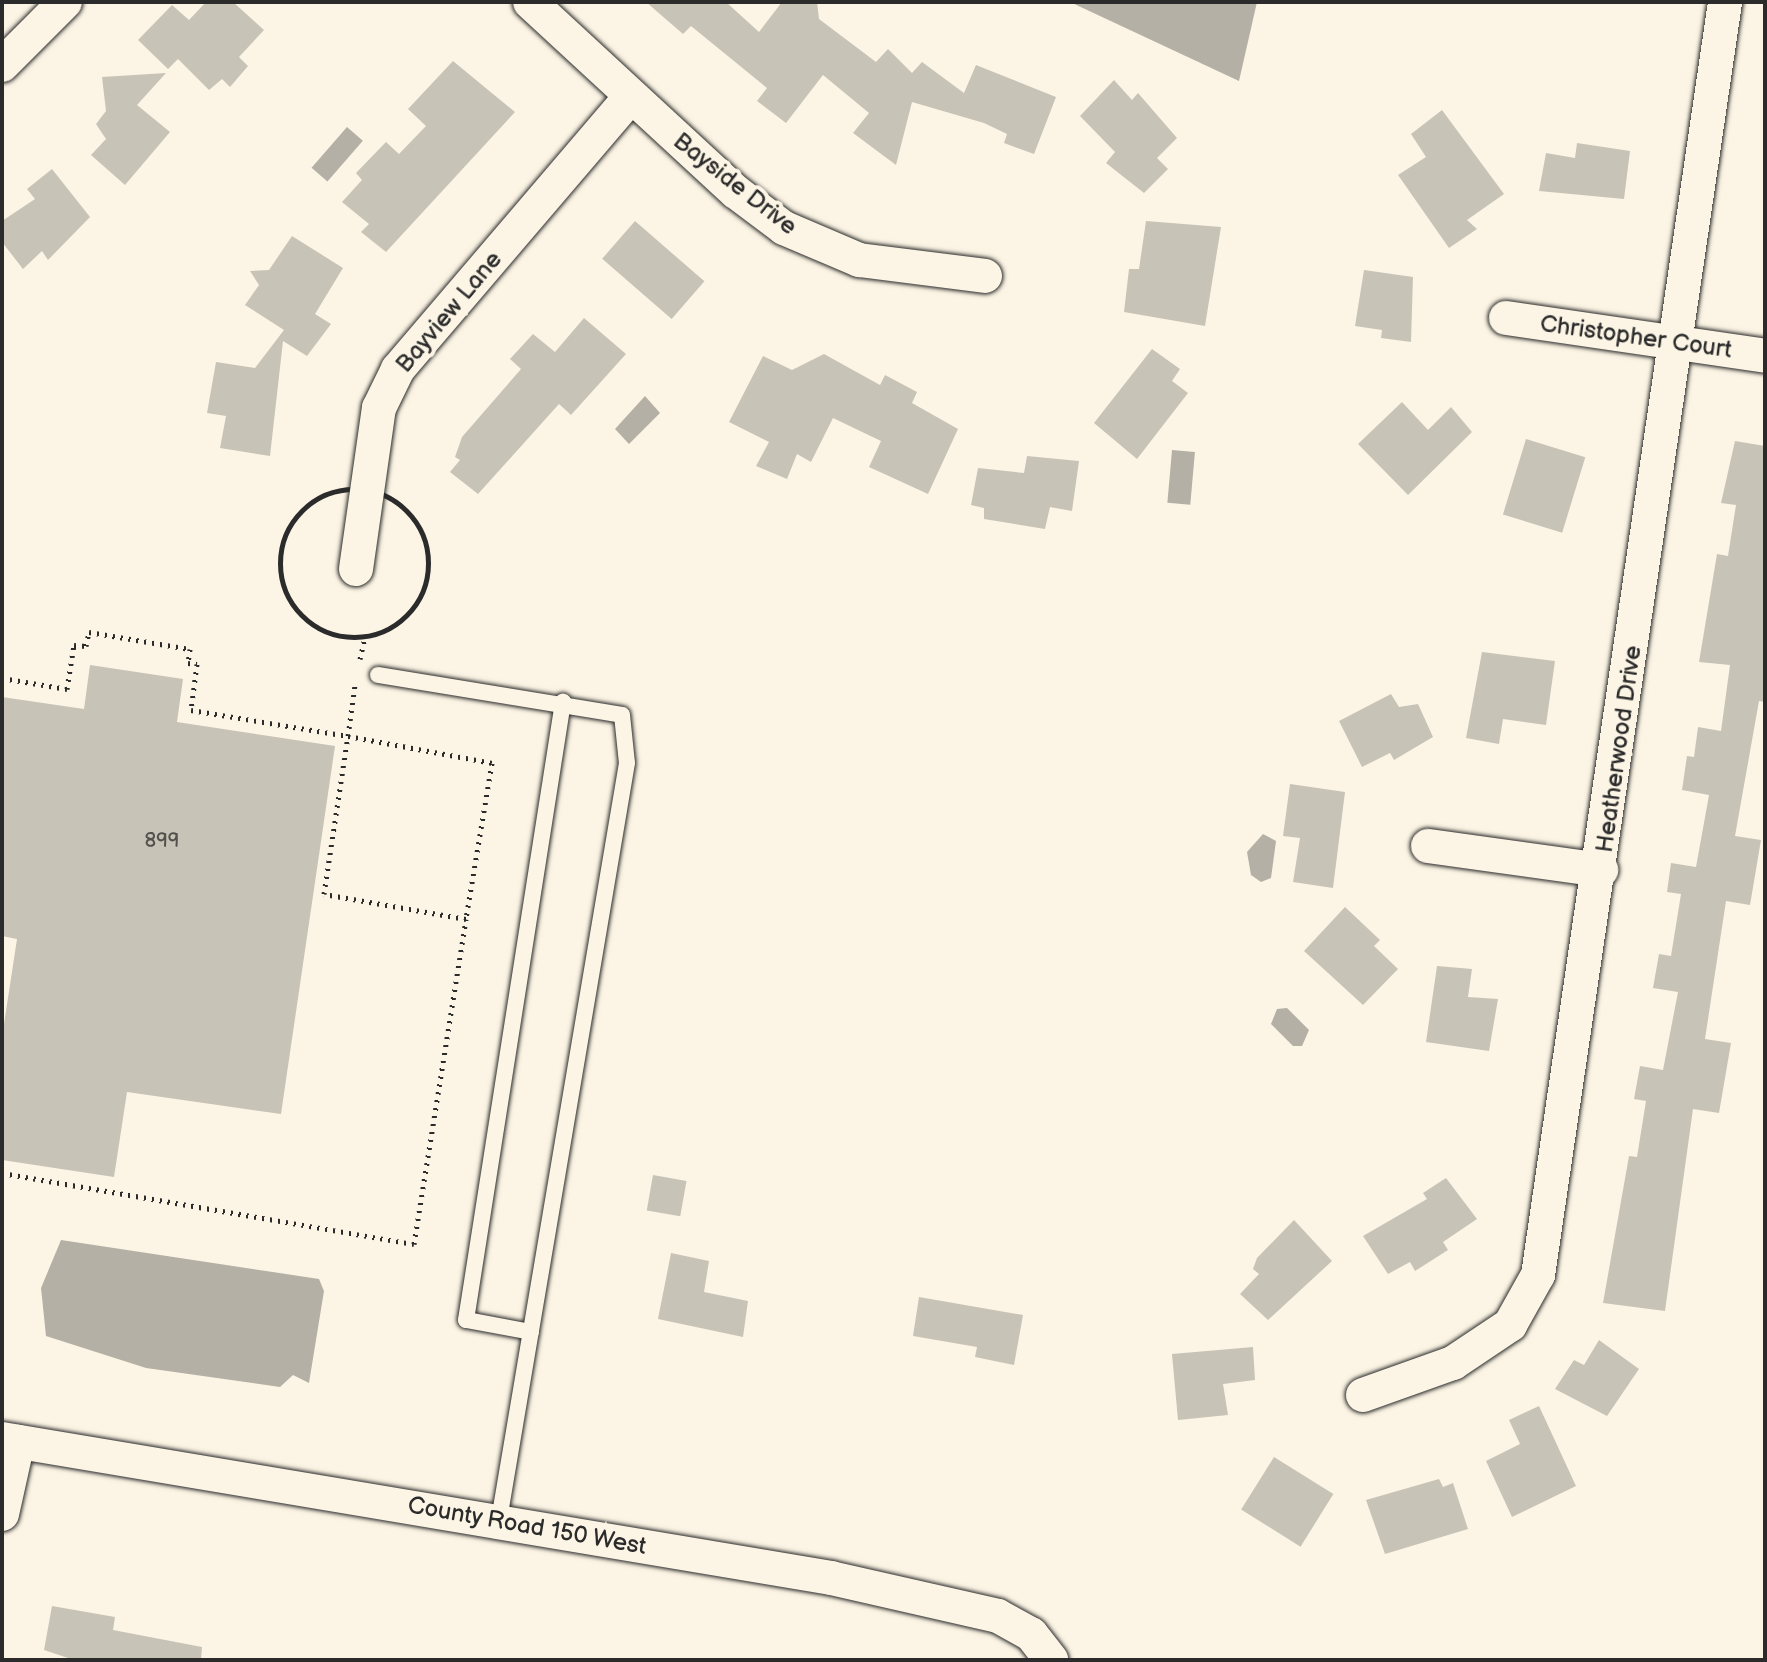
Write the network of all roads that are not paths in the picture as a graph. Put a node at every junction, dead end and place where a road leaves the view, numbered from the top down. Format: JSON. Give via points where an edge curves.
{"nodes":[{"id":1,"x":65,"y":2,"type":"edge"},
{"id":2,"x":530,"y":2,"type":"edge"},
{"id":3,"x":1725,"y":2,"type":"edge"},
{"id":4,"x":2,"y":65,"type":"edge"},
{"id":5,"x":630,"y":97,"type":"junction"},
{"id":6,"x":985,"y":276,"type":"dead end"},
{"id":7,"x":1506,"y":318,"type":"dead end"},
{"id":8,"x":1678,"y":344,"type":"junction"},
{"id":9,"x":1765,"y":356,"type":"edge"},
{"id":10,"x":356,"y":569,"type":"dead end"},
{"id":11,"x":378,"y":675,"type":"dead end"},
{"id":12,"x":563,"y":702,"type":"junction"},
{"id":13,"x":1428,"y":846,"type":"dead end"},
{"id":14,"x":1601,"y":870,"type":"junction"},
{"id":15,"x":531,"y":1332,"type":"junction"},
{"id":16,"x":1363,"y":1395,"type":"dead end"},
{"id":17,"x":10,"y":1441,"type":"edge"},
{"id":18,"x":2,"y":1514,"type":"edge"},
{"id":19,"x":499,"y":1520,"type":"junction"},
{"id":20,"x":1046,"y":1652,"type":"edge"}],
"edges":[{"from":1,"to":4,"type":"street"},
{"from":2,"to":5,"type":"street","name":"Bayside Drive"},
{"from":3,"to":8,"type":"street","name":"Heatherwood Drive"},
{"from":5,"to":6,"type":"street","name":"Bayside Drive","via":[[736,192],[813,244],[859,260]]},
{"from":5,"to":10,"type":"street","name":"Bayview Lane","via":[[398,369],[379,408]]},
{"from":7,"to":8,"type":"street","name":"Christopher Court"},
{"from":8,"to":9,"type":"street","name":"Christopher Court"},
{"from":8,"to":14,"type":"street","name":"Heatherwood Drive"},
{"from":11,"to":12,"type":"lane"},
{"from":12,"to":15,"type":"lane","via":[[622,715],[627,763]]},
{"from":12,"to":15,"type":"lane","via":[[466,1320]]},
{"from":13,"to":14,"type":"street"},
{"from":14,"to":16,"type":"street","name":"Heatherwood Drive","via":[[1538,1275],[1510,1325],[1453,1363]]},
{"from":15,"to":19,"type":"lane"},
{"from":17,"to":18,"type":"street"},
{"from":17,"to":19,"type":"street","name":"County Road 150 West"},
{"from":19,"to":20,"type":"street","name":"County Road 150 West","via":[[831,1578],[998,1616]]}]}
